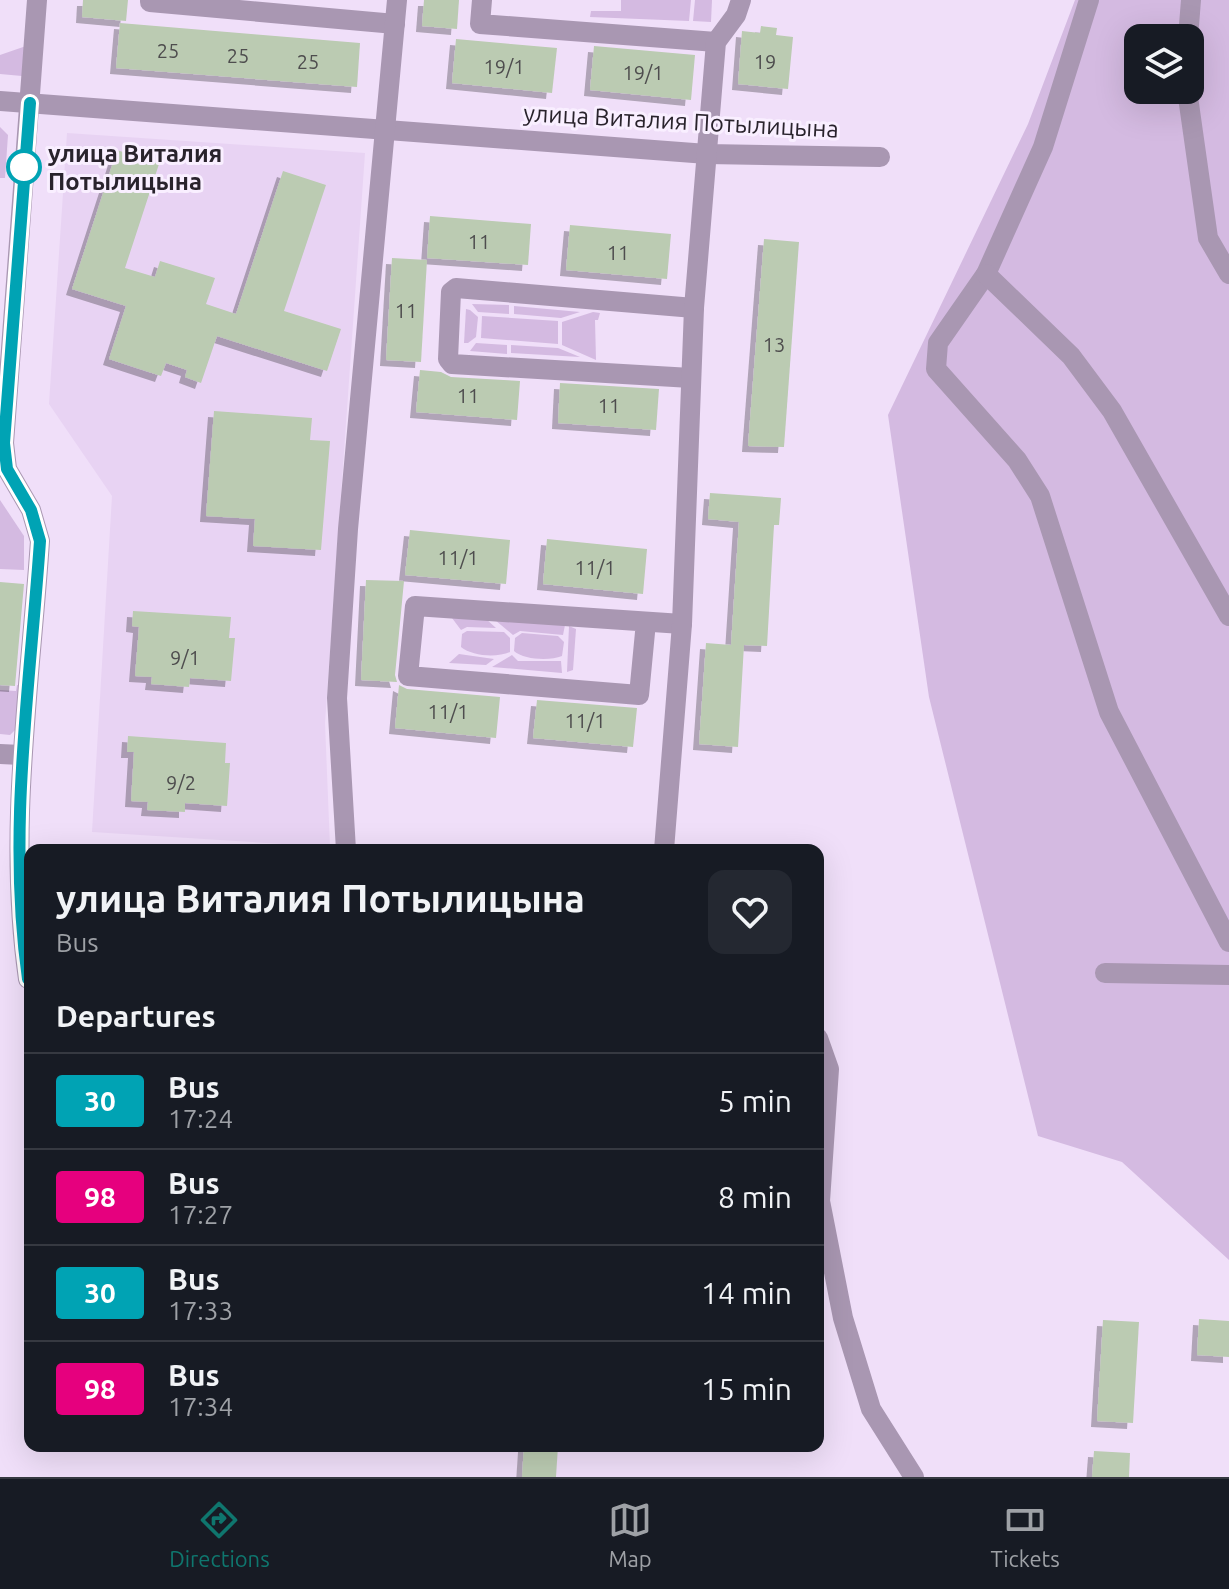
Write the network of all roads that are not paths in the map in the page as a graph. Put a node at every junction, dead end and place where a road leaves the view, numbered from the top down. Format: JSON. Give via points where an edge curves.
{"nodes":[{"id":1,"x":150,"y":0,"type":"edge"},
{"id":2,"x":397,"y":0,"type":"edge"},
{"id":3,"x":482,"y":0,"type":"edge"},
{"id":4,"x":741,"y":0,"type":"edge"},
{"id":5,"x":1089,"y":0,"type":"edge"},
{"id":6,"x":1191,"y":0,"type":"edge"},
{"id":7,"x":33,"y":1,"type":"edge"},
{"id":8,"x":395,"y":24,"type":"junction"},
{"id":9,"x":1189,"y":24,"type":"edge"},
{"id":10,"x":716,"y":42,"type":"junction"},
{"id":11,"x":0,"y":101,"type":"edge"},
{"id":12,"x":30,"y":103,"type":"junction"},
{"id":13,"x":1189,"y":104,"type":"edge"},
{"id":14,"x":385,"y":129,"type":"junction"},
{"id":15,"x":707,"y":154,"type":"junction"},
{"id":16,"x":880,"y":157,"type":"dead end"},
{"id":17,"x":986,"y":274,"type":"junction"},
{"id":18,"x":1229,"y":274,"type":"edge"},
{"id":19,"x":694,"y":308,"type":"junction"},
{"id":20,"x":5,"y":340,"type":"edge"},
{"id":21,"x":691,"y":378,"type":"junction"},
{"id":22,"x":1229,"y":616,"type":"edge"},
{"id":23,"x":646,"y":622,"type":"junction"},
{"id":24,"x":682,"y":624,"type":"junction"},
{"id":25,"x":0,"y":754,"type":"edge"},
{"id":26,"x":21,"y":755,"type":"junction"},
{"id":27,"x":346,"y":844,"type":"edge"},
{"id":28,"x":664,"y":844,"type":"edge"},
{"id":29,"x":24,"y":881,"type":"edge"},
{"id":30,"x":1229,"y":942,"type":"edge"},
{"id":31,"x":1105,"y":973,"type":"dead end"},
{"id":32,"x":1229,"y":975,"type":"edge"},
{"id":33,"x":824,"y":1055,"type":"edge"},
{"id":34,"x":824,"y":1142,"type":"edge"},
{"id":35,"x":824,"y":1221,"type":"edge"},
{"id":36,"x":914,"y":1477,"type":"edge"}],
"edges":[{"from":1,"to":8,"type":"street"},
{"from":2,"to":8,"type":"street"},
{"from":3,"to":10,"type":"street","via":[[480,24]]},
{"from":4,"to":10,"type":"street"},
{"from":5,"to":17,"type":"street","via":[[1043,147]]},
{"from":6,"to":9,"type":"street"},
{"from":7,"to":12,"type":"street"},
{"from":8,"to":14,"type":"street"},
{"from":10,"to":15,"type":"street"},
{"from":11,"to":12,"type":"street","name":"улица Виталия Потылицына"},
{"from":12,"to":14,"type":"street","name":"улица Виталия Потылицына"},
{"from":12,"to":20,"type":"street"},
{"from":13,"to":18,"type":"street","via":[[1208,238]]},
{"from":14,"to":15,"type":"street","name":"улица Виталия Потылицына"},
{"from":14,"to":27,"type":"street","via":[[337,698]]},
{"from":15,"to":16,"type":"street","name":"улица Виталия Потылицына"},
{"from":15,"to":19,"type":"street"},
{"from":17,"to":22,"type":"street","via":[[1071,356],[1112,411]]},
{"from":17,"to":30,"type":"street","via":[[938,343],[936,369],[1017,460],[1040,496],[1109,712]]},
{"from":19,"to":21,"type":"street"},
{"from":19,"to":21,"type":"street","via":[[451,290],[448,359],[454,365]]},
{"from":20,"to":26,"type":"street","via":[[4,457],[40,541]]},
{"from":21,"to":24,"type":"street"},
{"from":23,"to":23,"type":"street","via":[[639,695],[408,676],[415,606]]},
{"from":23,"to":24,"type":"street"},
{"from":24,"to":28,"type":"street"},
{"from":25,"to":26,"type":"street"},
{"from":26,"to":29,"type":"street"},
{"from":31,"to":32,"type":"street"},
{"from":33,"to":34,"type":"street","via":[[829,1069]]},
{"from":35,"to":36,"type":"street","via":[[843,1318],[871,1409]]}]}
